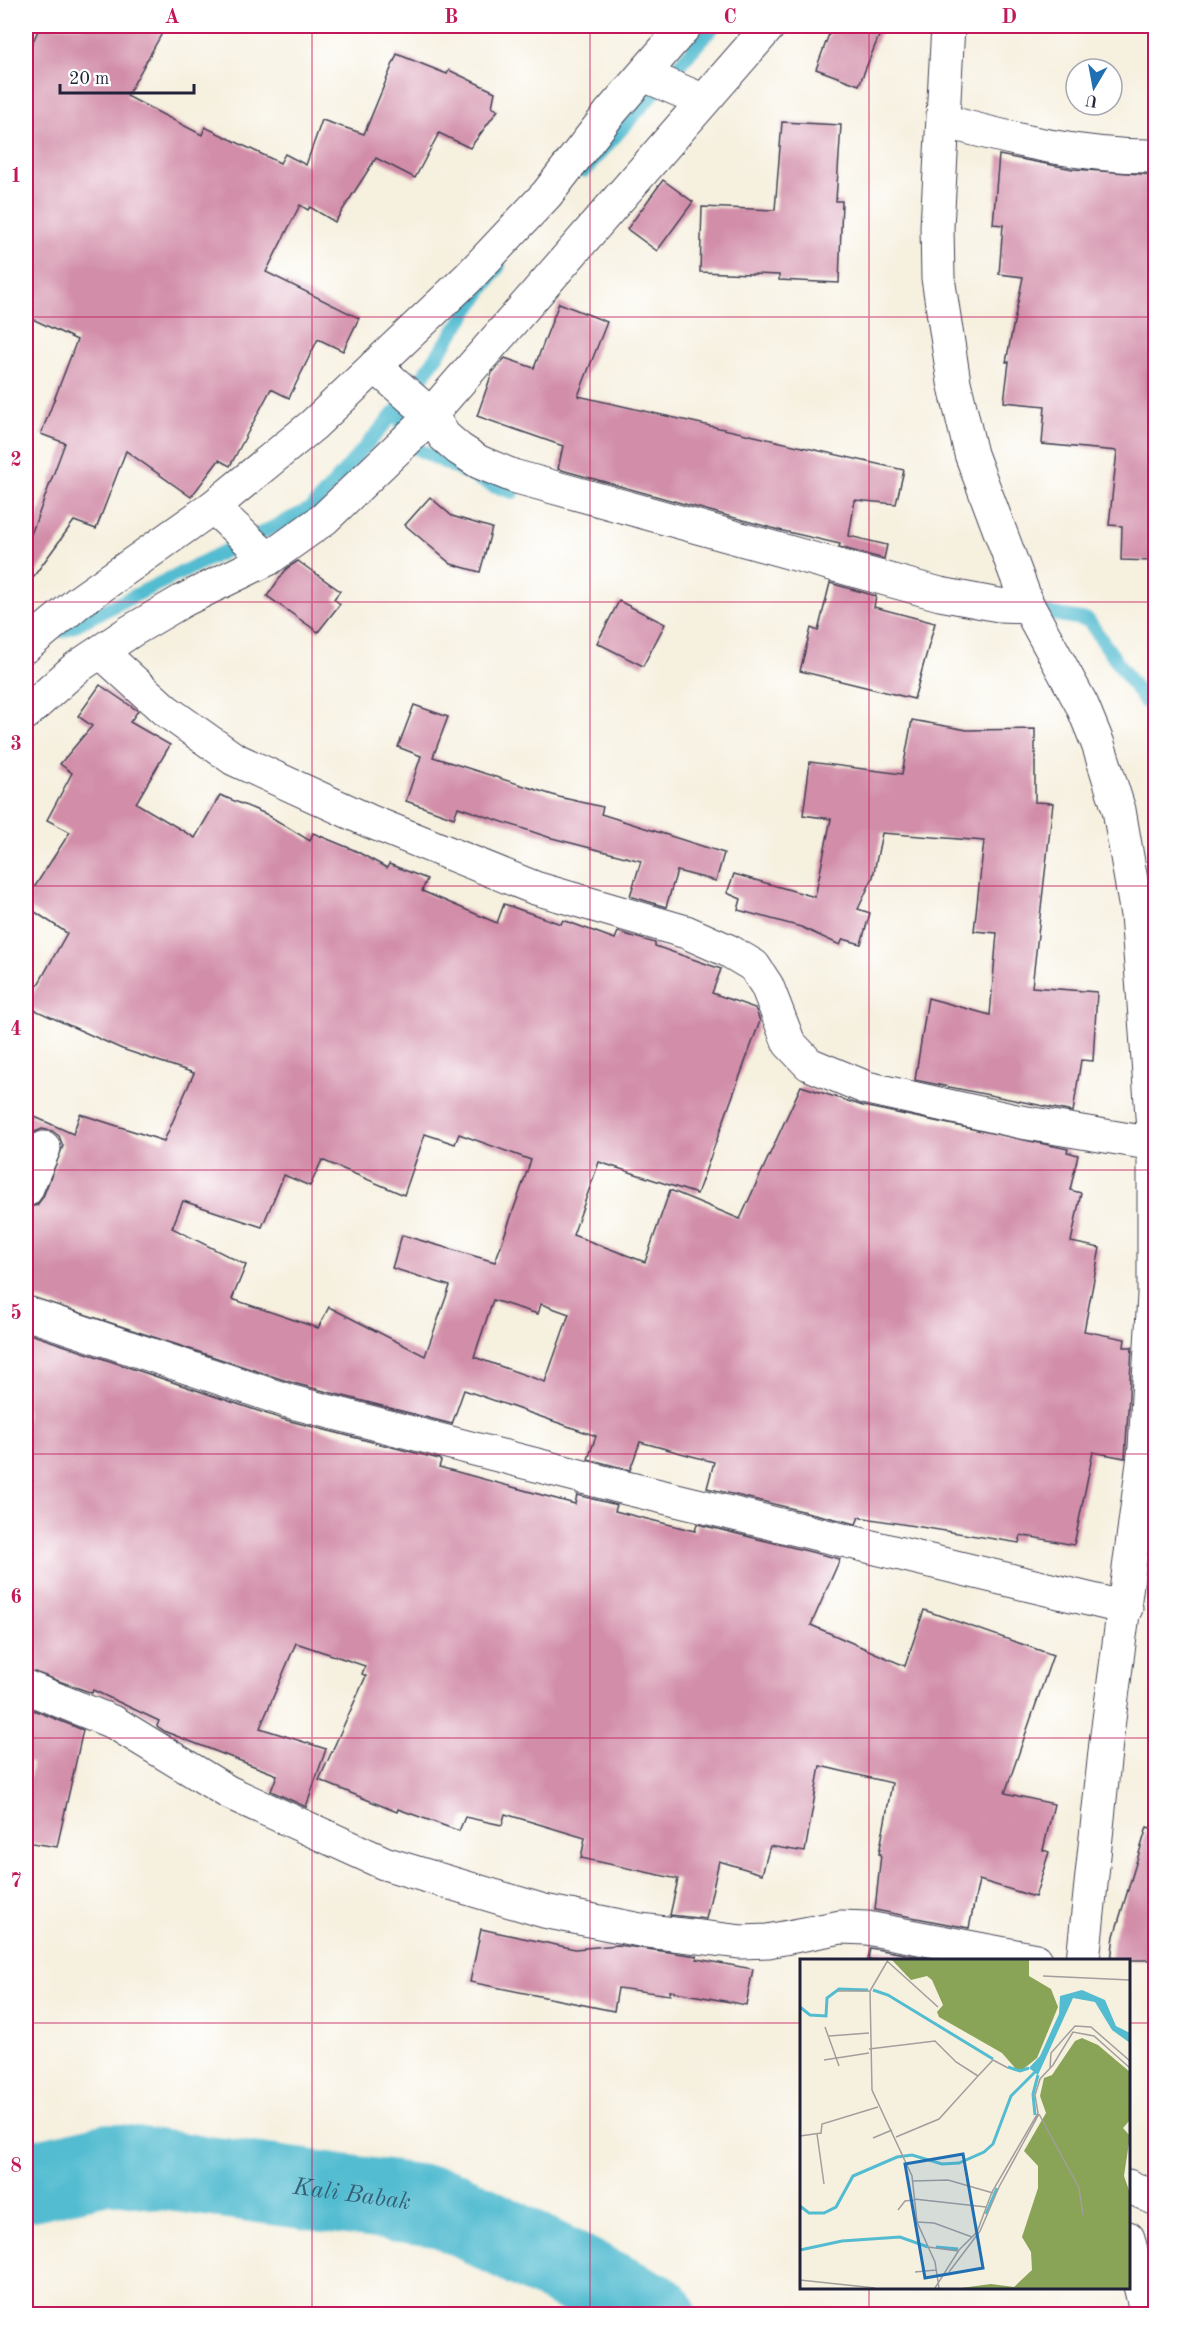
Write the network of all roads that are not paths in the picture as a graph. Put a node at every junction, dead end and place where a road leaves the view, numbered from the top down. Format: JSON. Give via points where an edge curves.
{"nodes":[{"id":1,"x":685,"y":26,"type":"edge"},
{"id":2,"x":769,"y":26,"type":"edge"},
{"id":3,"x":948,"y":26,"type":"edge"},
{"id":4,"x":673,"y":88,"type":"junction"},
{"id":5,"x":944,"y":121,"type":"junction"},
{"id":6,"x":1155,"y":156,"type":"edge"},
{"id":7,"x":382,"y":372,"type":"junction"},
{"id":8,"x":416,"y":423,"type":"junction"},
{"id":9,"x":220,"y":514,"type":"junction"},
{"id":10,"x":261,"y":553,"type":"junction"},
{"id":11,"x":1038,"y":624,"type":"junction"},
{"id":12,"x":26,"y":646,"type":"edge"},
{"id":13,"x":101,"y":652,"type":"junction"},
{"id":14,"x":26,"y":713,"type":"edge"},
{"id":15,"x":1154,"y":1144,"type":"edge"},
{"id":16,"x":44,"y":1149,"type":"dead end"},
{"id":17,"x":26,"y":1190,"type":"edge"},
{"id":18,"x":26,"y":1313,"type":"edge"},
{"id":19,"x":1137,"y":1593,"type":"edge"},
{"id":20,"x":26,"y":1687,"type":"edge"},
{"id":21,"x":1030,"y":1959,"type":"edge"},
{"id":22,"x":1083,"y":1959,"type":"edge"},
{"id":23,"x":1130,"y":2187,"type":"edge"},
{"id":24,"x":1155,"y":2199,"type":"edge"},
{"id":25,"x":1130,"y":2246,"type":"edge"},
{"id":26,"x":1144,"y":2301,"type":"edge"}],
"edges":[{"from":1,"to":4,"type":"street"},
{"from":2,"to":4,"type":"street"},
{"from":3,"to":5,"type":"street"},
{"from":4,"to":7,"type":"street","via":[[547,194]]},
{"from":4,"to":8,"type":"street"},
{"from":5,"to":6,"type":"street","via":[[1044,146]]},
{"from":5,"to":11,"type":"street","via":[[938,278],[954,382],[971,454]]},
{"from":7,"to":8,"type":"street"},
{"from":7,"to":9,"type":"street","via":[[313,425]]},
{"from":8,"to":10,"type":"street","via":[[324,519]]},
{"from":8,"to":11,"type":"street","via":[[444,436],[479,462],[513,476],[940,594],[999,605]]},
{"from":9,"to":10,"type":"street"},
{"from":9,"to":12,"type":"street","via":[[80,601]]},
{"from":10,"to":13,"type":"street"},
{"from":11,"to":15,"type":"street","via":[[1082,705],[1119,810],[1137,915]]},
{"from":13,"to":14,"type":"street","via":[[76,668]]},
{"from":13,"to":15,"type":"street","via":[[165,710],[234,759],[369,821],[535,888],[686,932],[729,951],[754,966],[789,1043],[809,1064],[867,1088],[1021,1122]]},
{"from":15,"to":19,"type":"street","via":[[1154,1295]]},
{"from":16,"to":17,"type":"street"},
{"from":18,"to":19,"type":"street","via":[[288,1401],[622,1487]]},
{"from":19,"to":22,"type":"street","via":[[1106,1742]]},
{"from":20,"to":21,"type":"street","via":[[115,1723],[228,1792],[384,1863],[544,1911],[640,1930],[741,1942],[768,1941],[841,1927],[867,1928]]},
{"from":23,"to":24,"type":"street"},
{"from":25,"to":26,"type":"street"}]}
